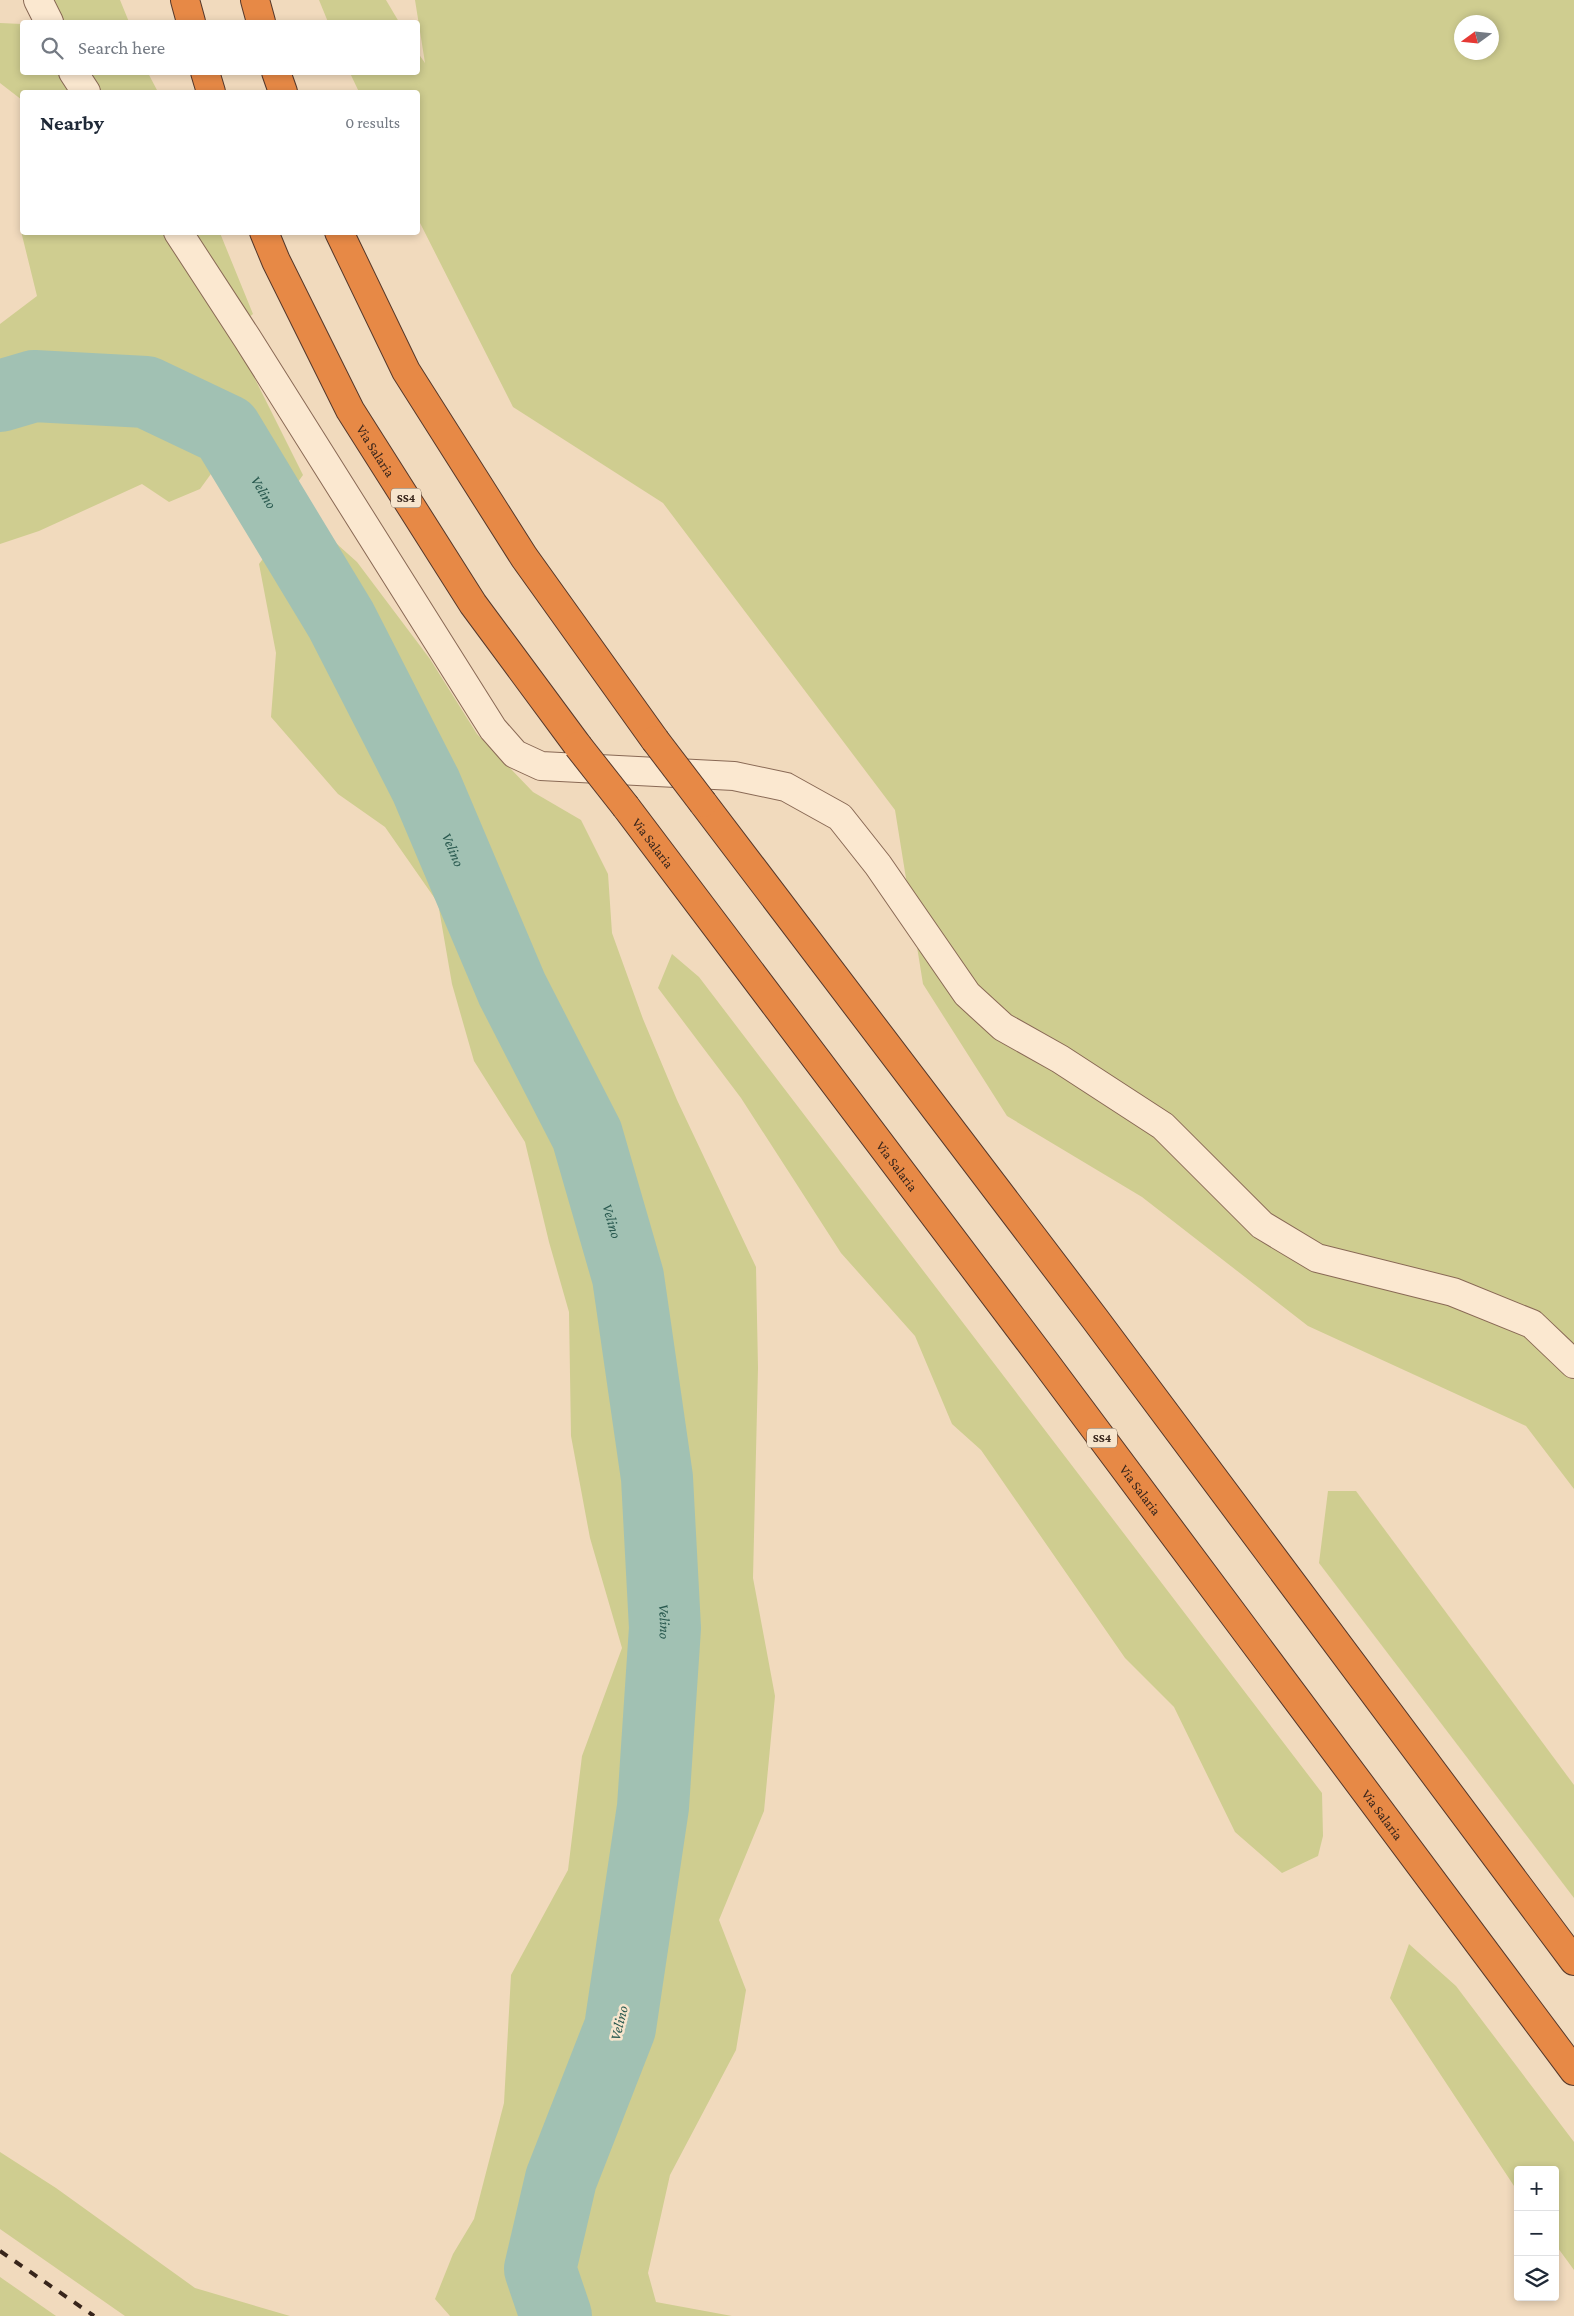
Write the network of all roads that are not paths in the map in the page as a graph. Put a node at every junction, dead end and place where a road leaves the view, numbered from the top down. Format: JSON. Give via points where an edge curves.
{"nodes":[{"id":1,"x":38,"y":0,"type":"edge"},
{"id":2,"x":185,"y":0,"type":"edge"},
{"id":3,"x":255,"y":0,"type":"edge"},
{"id":4,"x":48,"y":20,"type":"edge"},
{"id":5,"x":191,"y":20,"type":"edge"},
{"id":6,"x":260,"y":20,"type":"edge"},
{"id":7,"x":75,"y":75,"type":"edge"},
{"id":8,"x":206,"y":75,"type":"edge"},
{"id":9,"x":277,"y":75,"type":"edge"},
{"id":10,"x":85,"y":90,"type":"edge"},
{"id":11,"x":210,"y":90,"type":"edge"},
{"id":12,"x":282,"y":90,"type":"edge"},
{"id":13,"x":180,"y":235,"type":"edge"},
{"id":14,"x":265,"y":235,"type":"edge"},
{"id":15,"x":340,"y":235,"type":"edge"},
{"id":16,"x":1574,"y":1364,"type":"edge"},
{"id":17,"x":1574,"y":1961,"type":"edge"},
{"id":18,"x":1574,"y":2071,"type":"edge"}],
"edges":[{"from":1,"to":4,"type":"street"},
{"from":2,"to":5,"type":"highway"},
{"from":3,"to":6,"type":"highway"},
{"from":7,"to":10,"type":"street"},
{"from":8,"to":11,"type":"highway"},
{"from":9,"to":12,"type":"highway"},
{"from":13,"to":16,"type":"street","via":[[493,729],[514,754],[541,766],[734,776],[786,787],[840,817],[895,889],[967,994],[1003,1027],[1060,1059],[1163,1126],[1262,1225],[1316,1258],[1453,1292],[1532,1324]]},
{"from":14,"to":18,"type":"highway","name":"Via Salaria","number":"SS4","bridge":true,"via":[[350,410],[473,604]]},
{"from":15,"to":17,"type":"highway","bridge":true,"via":[[412,379],[524,557],[655,740],[1096,1319]]}]}
